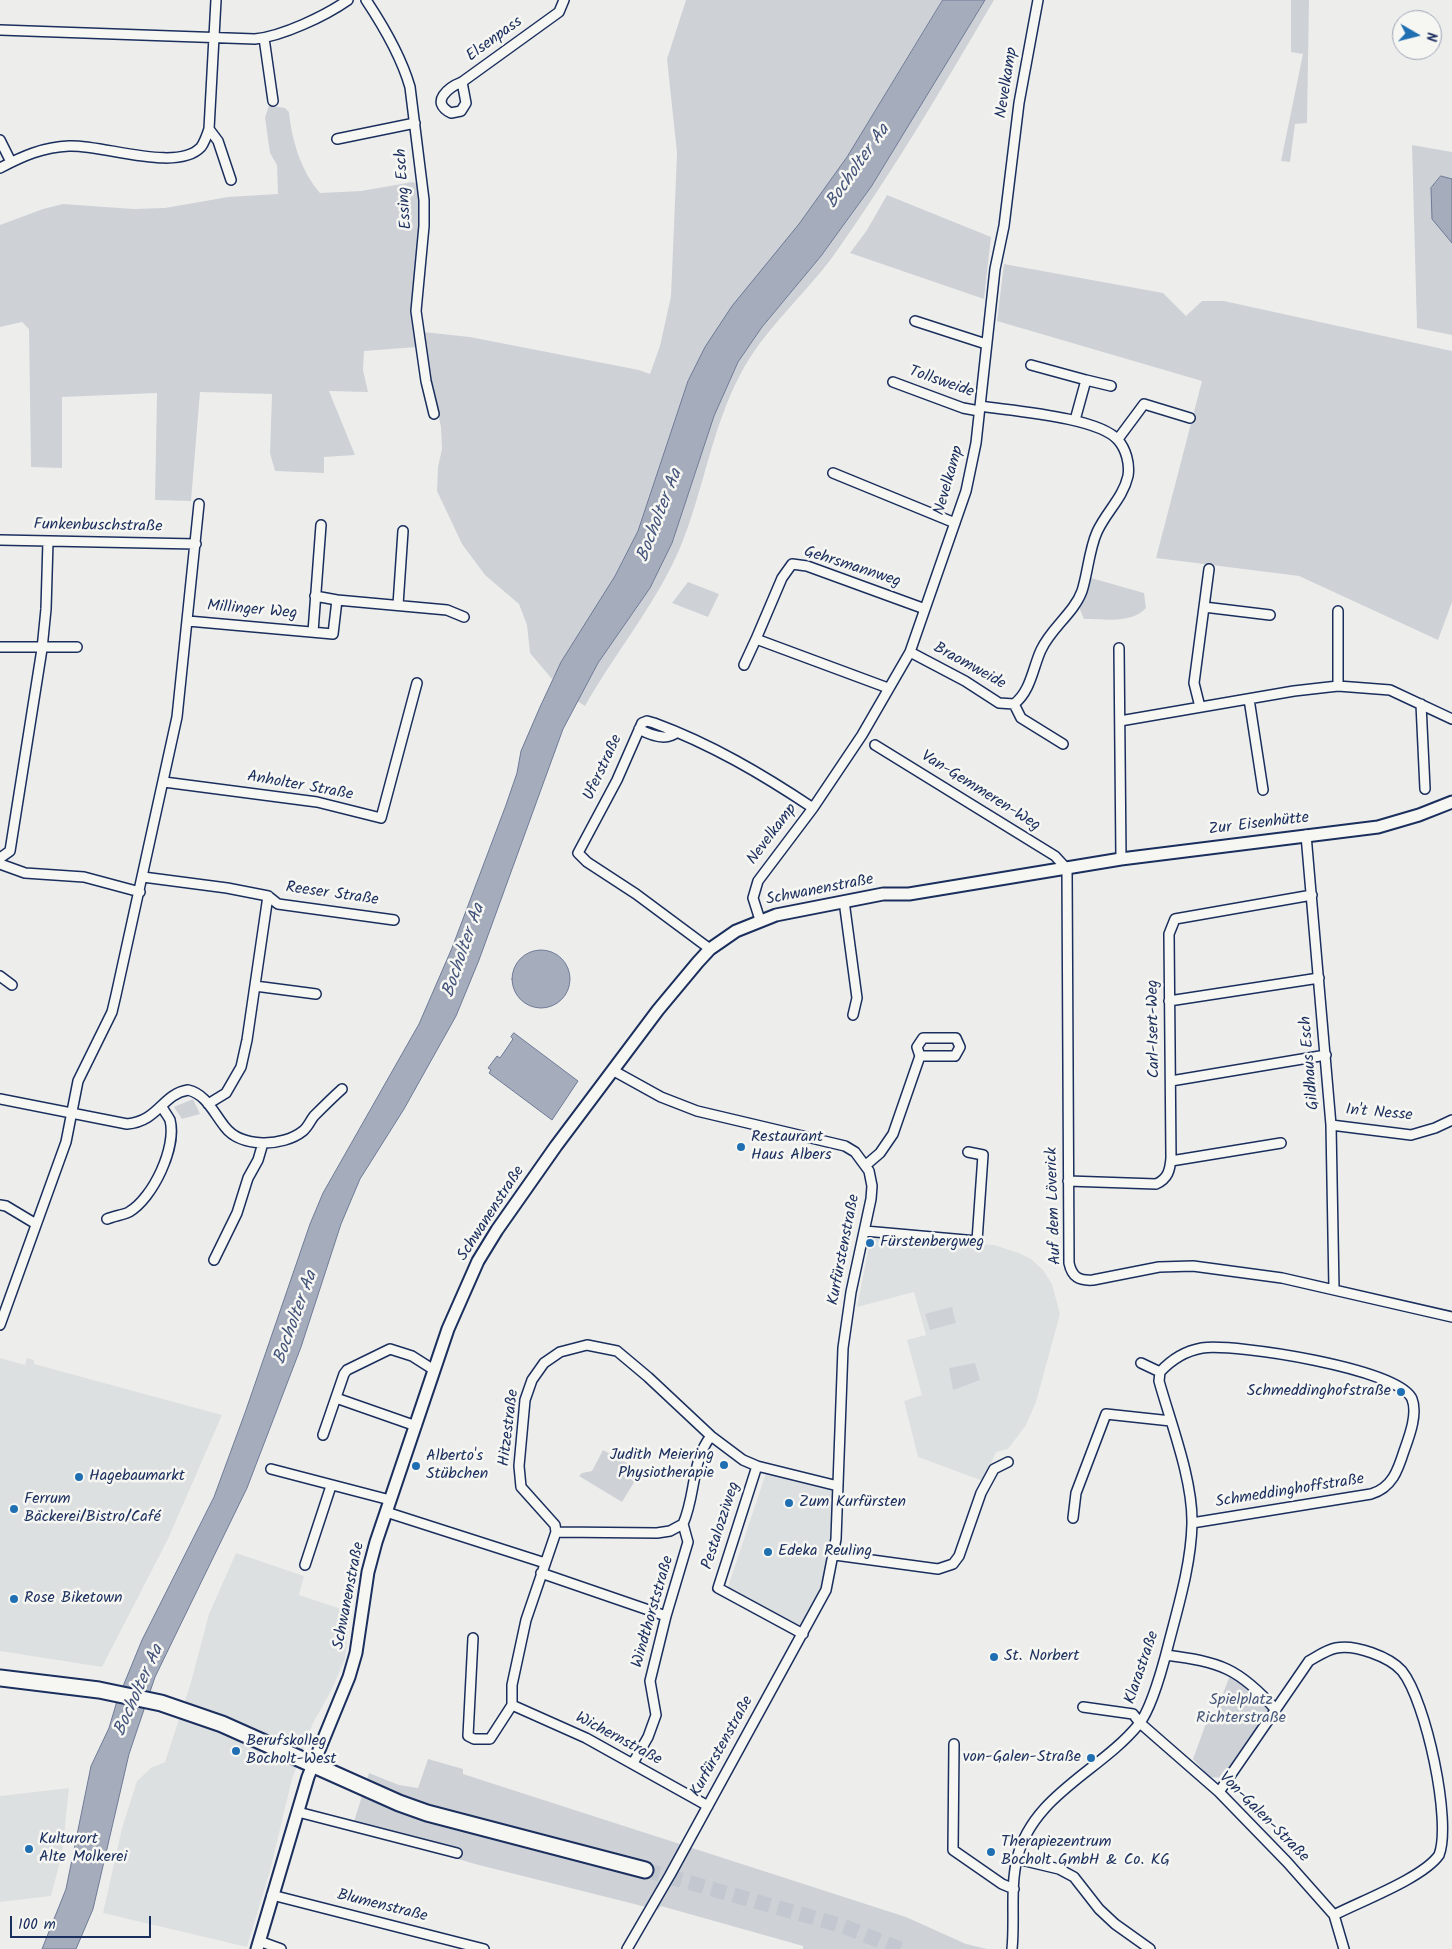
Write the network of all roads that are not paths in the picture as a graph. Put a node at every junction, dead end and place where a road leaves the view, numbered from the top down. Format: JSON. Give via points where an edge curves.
{"nodes":[{"id":1,"x":216,"y":0,"type":"edge"},
{"id":2,"x":348,"y":0,"type":"edge"},
{"id":3,"x":366,"y":0,"type":"edge"},
{"id":4,"x":564,"y":0,"type":"edge"},
{"id":5,"x":1038,"y":0,"type":"edge"},
{"id":6,"x":0,"y":30,"type":"edge"},
{"id":7,"x":214,"y":36,"type":"junction"},
{"id":8,"x":264,"y":38,"type":"junction"},
{"id":9,"x":462,"y":82,"type":"dead end"},
{"id":10,"x":274,"y":101,"type":"dead end"},
{"id":11,"x":415,"y":123,"type":"junction"},
{"id":12,"x":209,"y":130,"type":"junction"},
{"id":13,"x":337,"y":139,"type":"dead end"},
{"id":14,"x":0,"y":140,"type":"edge"},
{"id":15,"x":11,"y":162,"type":"junction"},
{"id":16,"x":0,"y":168,"type":"edge"},
{"id":17,"x":231,"y":180,"type":"dead end"},
{"id":18,"x":915,"y":321,"type":"dead end"},
{"id":19,"x":986,"y":344,"type":"junction"},
{"id":20,"x":1031,"y":365,"type":"dead end"},
{"id":21,"x":1086,"y":380,"type":"junction"},
{"id":22,"x":893,"y":382,"type":"dead end"},
{"id":23,"x":1111,"y":386,"type":"dead end"},
{"id":24,"x":980,"y":409,"type":"junction"},
{"id":25,"x":434,"y":414,"type":"dead end"},
{"id":26,"x":1190,"y":418,"type":"dead end"},
{"id":27,"x":1075,"y":420,"type":"junction"},
{"id":28,"x":1118,"y":439,"type":"junction"},
{"id":29,"x":832,"y":473,"type":"dead end"},
{"id":30,"x":199,"y":504,"type":"dead end"},
{"id":31,"x":955,"y":523,"type":"junction"},
{"id":32,"x":321,"y":525,"type":"dead end"},
{"id":33,"x":403,"y":531,"type":"dead end"},
{"id":34,"x":0,"y":540,"type":"edge"},
{"id":35,"x":48,"y":540,"type":"junction"},
{"id":36,"x":196,"y":544,"type":"junction"},
{"id":37,"x":1209,"y":569,"type":"dead end"},
{"id":38,"x":316,"y":596,"type":"junction"},
{"id":39,"x":337,"y":600,"type":"junction"},
{"id":40,"x":398,"y":605,"type":"junction"},
{"id":41,"x":1204,"y":607,"type":"junction"},
{"id":42,"x":925,"y":608,"type":"junction"},
{"id":43,"x":1338,"y":611,"type":"dead end"},
{"id":44,"x":1270,"y":616,"type":"dead end"},
{"id":45,"x":464,"y":617,"type":"dead end"},
{"id":46,"x":188,"y":621,"type":"junction"},
{"id":47,"x":313,"y":632,"type":"junction"},
{"id":48,"x":756,"y":639,"type":"junction"},
{"id":49,"x":0,"y":647,"type":"edge"},
{"id":50,"x":77,"y":647,"type":"dead end"},
{"id":51,"x":1119,"y":648,"type":"dead end"},
{"id":52,"x":42,"y":649,"type":"junction"},
{"id":53,"x":910,"y":652,"type":"junction"},
{"id":54,"x":744,"y":665,"type":"dead end"},
{"id":55,"x":417,"y":683,"type":"dead end"},
{"id":56,"x":1338,"y":686,"type":"junction"},
{"id":57,"x":888,"y":688,"type":"junction"},
{"id":58,"x":1249,"y":699,"type":"junction"},
{"id":59,"x":1014,"y":704,"type":"junction"},
{"id":60,"x":1421,"y":704,"type":"junction"},
{"id":61,"x":1200,"y":707,"type":"junction"},
{"id":62,"x":1452,"y":719,"type":"edge"},
{"id":63,"x":1120,"y":721,"type":"junction"},
{"id":64,"x":1063,"y":744,"type":"dead end"},
{"id":65,"x":875,"y":745,"type":"dead end"},
{"id":66,"x":164,"y":782,"type":"junction"},
{"id":67,"x":1263,"y":790,"type":"dead end"},
{"id":68,"x":1424,"y":790,"type":"dead end"},
{"id":69,"x":1452,"y":802,"type":"edge"},
{"id":70,"x":813,"y":808,"type":"junction"},
{"id":71,"x":1306,"y":835,"type":"junction"},
{"id":72,"x":0,"y":858,"type":"edge"},
{"id":73,"x":1121,"y":859,"type":"junction"},
{"id":74,"x":0,"y":864,"type":"edge"},
{"id":75,"x":1067,"y":868,"type":"junction"},
{"id":76,"x":143,"y":877,"type":"junction"},
{"id":77,"x":140,"y":892,"type":"junction"},
{"id":78,"x":1312,"y":895,"type":"junction"},
{"id":79,"x":268,"y":896,"type":"junction"},
{"id":80,"x":844,"y":901,"type":"junction"},
{"id":81,"x":394,"y":920,"type":"dead end"},
{"id":82,"x":760,"y":920,"type":"junction"},
{"id":83,"x":710,"y":949,"type":"junction"},
{"id":84,"x":0,"y":976,"type":"edge"},
{"id":85,"x":1319,"y":978,"type":"junction"},
{"id":86,"x":12,"y":985,"type":"dead end"},
{"id":87,"x":255,"y":986,"type":"junction"},
{"id":88,"x":316,"y":994,"type":"dead end"},
{"id":89,"x":1169,"y":1001,"type":"junction"},
{"id":90,"x":853,"y":1015,"type":"dead end"},
{"id":91,"x":1326,"y":1055,"type":"junction"},
{"id":92,"x":920,"y":1056,"type":"dead end"},
{"id":93,"x":614,"y":1071,"type":"junction"},
{"id":94,"x":1171,"y":1082,"type":"junction"},
{"id":95,"x":342,"y":1090,"type":"dead end"},
{"id":96,"x":0,"y":1099,"type":"edge"},
{"id":97,"x":208,"y":1104,"type":"junction"},
{"id":98,"x":162,"y":1107,"type":"junction"},
{"id":99,"x":73,"y":1112,"type":"junction"},
{"id":100,"x":1452,"y":1120,"type":"edge"},
{"id":101,"x":1331,"y":1125,"type":"junction"},
{"id":102,"x":263,"y":1143,"type":"junction"},
{"id":103,"x":1281,"y":1143,"type":"dead end"},
{"id":104,"x":968,"y":1152,"type":"dead end"},
{"id":105,"x":1171,"y":1161,"type":"junction"},
{"id":106,"x":866,"y":1164,"type":"junction"},
{"id":107,"x":1068,"y":1181,"type":"junction"},
{"id":108,"x":0,"y":1205,"type":"edge"},
{"id":109,"x":107,"y":1218,"type":"dead end"},
{"id":110,"x":36,"y":1224,"type":"junction"},
{"id":111,"x":865,"y":1231,"type":"junction"},
{"id":112,"x":214,"y":1260,"type":"dead end"},
{"id":113,"x":1334,"y":1288,"type":"junction"},
{"id":114,"x":1452,"y":1318,"type":"edge"},
{"id":115,"x":0,"y":1325,"type":"edge"},
{"id":116,"x":1141,"y":1363,"type":"dead end"},
{"id":117,"x":434,"y":1370,"type":"junction"},
{"id":118,"x":1160,"y":1372,"type":"junction"},
{"id":119,"x":336,"y":1398,"type":"junction"},
{"id":120,"x":1171,"y":1421,"type":"junction"},
{"id":121,"x":416,"y":1426,"type":"junction"},
{"id":122,"x":323,"y":1435,"type":"dead end"},
{"id":123,"x":711,"y":1436,"type":"junction"},
{"id":124,"x":1008,"y":1462,"type":"dead end"},
{"id":125,"x":757,"y":1466,"type":"junction"},
{"id":126,"x":271,"y":1469,"type":"dead end"},
{"id":127,"x":331,"y":1486,"type":"junction"},
{"id":128,"x":838,"y":1486,"type":"junction"},
{"id":129,"x":390,"y":1500,"type":"junction"},
{"id":130,"x":386,"y":1512,"type":"junction"},
{"id":131,"x":1073,"y":1518,"type":"dead end"},
{"id":132,"x":1192,"y":1523,"type":"junction"},
{"id":133,"x":683,"y":1524,"type":"junction"},
{"id":134,"x":556,"y":1532,"type":"junction"},
{"id":135,"x":835,"y":1555,"type":"junction"},
{"id":136,"x":545,"y":1563,"type":"junction"},
{"id":137,"x":305,"y":1565,"type":"dead end"},
{"id":138,"x":541,"y":1573,"type":"junction"},
{"id":139,"x":666,"y":1616,"type":"junction"},
{"id":140,"x":803,"y":1634,"type":"junction"},
{"id":141,"x":472,"y":1638,"type":"dead end"},
{"id":142,"x":1166,"y":1655,"type":"junction"},
{"id":143,"x":0,"y":1678,"type":"edge"},
{"id":144,"x":512,"y":1705,"type":"junction"},
{"id":145,"x":1083,"y":1707,"type":"dead end"},
{"id":146,"x":1276,"y":1710,"type":"junction"},
{"id":147,"x":1140,"y":1723,"type":"junction"},
{"id":148,"x":954,"y":1744,"type":"dead end"},
{"id":149,"x":633,"y":1763,"type":"junction"},
{"id":150,"x":313,"y":1765,"type":"junction"},
{"id":151,"x":1219,"y":1792,"type":"junction"},
{"id":152,"x":708,"y":1806,"type":"junction"},
{"id":153,"x":298,"y":1812,"type":"junction"},
{"id":154,"x":457,"y":1853,"type":"dead end"},
{"id":155,"x":1017,"y":1859,"type":"junction"},
{"id":156,"x":645,"y":1870,"type":"tunnel mouth"},
{"id":157,"x":1014,"y":1888,"type":"junction"},
{"id":158,"x":272,"y":1895,"type":"junction"},
{"id":159,"x":1334,"y":1915,"type":"junction"},
{"id":160,"x":258,"y":1945,"type":"edge"},
{"id":161,"x":281,"y":1949,"type":"edge"},
{"id":162,"x":484,"y":1949,"type":"edge"},
{"id":163,"x":627,"y":1949,"type":"edge"},
{"id":164,"x":1012,"y":1949,"type":"edge"},
{"id":165,"x":1150,"y":1949,"type":"edge"},
{"id":166,"x":1344,"y":1949,"type":"edge"}],
"edges":[{"from":1,"to":7,"type":"street"},
{"from":2,"to":8,"type":"street","via":[[335,9]]},
{"from":3,"to":11,"type":"street","name":"Essing Esch","via":[[405,70]]},
{"from":4,"to":9,"type":"street","name":"Elsenpass","via":[[559,12]]},
{"from":5,"to":19,"type":"street","name":"Nevelkamp","via":[[1019,103]]},
{"from":6,"to":7,"type":"street"},
{"from":7,"to":8,"type":"street"},
{"from":7,"to":12,"type":"street"},
{"from":8,"to":10,"type":"street"},
{"from":11,"to":13,"type":"street"},
{"from":11,"to":25,"type":"street","name":"Essing Esch","via":[[424,200],[416,311]]},
{"from":12,"to":15,"type":"street","via":[[201,147],[181,158],[71,146],[35,151]]},
{"from":12,"to":17,"type":"street","via":[[218,141]]},
{"from":14,"to":15,"type":"street"},
{"from":15,"to":16,"type":"street"},
{"from":18,"to":19,"type":"street"},
{"from":19,"to":24,"type":"street","name":"Nevelkamp"},
{"from":20,"to":21,"type":"street"},
{"from":21,"to":23,"type":"street"},
{"from":21,"to":27,"type":"street"},
{"from":22,"to":24,"type":"street","name":"Tollsweide","via":[[963,408]]},
{"from":24,"to":27,"type":"street"},
{"from":24,"to":31,"type":"street","name":"Nevelkamp","via":[[973,469]]},
{"from":26,"to":28,"type":"street","via":[[1144,404]]},
{"from":27,"to":28,"type":"street"},
{"from":28,"to":59,"type":"street","name":"Braomweide","via":[[1128,462],[1124,488],[1097,532],[1081,593],[1041,649],[1025,692]]},
{"from":29,"to":31,"type":"street"},
{"from":30,"to":36,"type":"street"},
{"from":31,"to":42,"type":"street","name":"Nevelkamp"},
{"from":32,"to":38,"type":"street","name":"Millinger Weg"},
{"from":33,"to":40,"type":"street"},
{"from":34,"to":35,"type":"street","name":"Funkenbuschstraße"},
{"from":35,"to":36,"type":"street","name":"Funkenbuschstraße"},
{"from":35,"to":52,"type":"street"},
{"from":36,"to":46,"type":"street"},
{"from":37,"to":41,"type":"street"},
{"from":38,"to":39,"type":"street","name":"Millinger Weg"},
{"from":38,"to":47,"type":"street","name":"Millinger Weg"},
{"from":39,"to":40,"type":"street","name":"Millinger Weg"},
{"from":39,"to":47,"type":"street","name":"Millinger Weg","via":[[333,634]]},
{"from":40,"to":45,"type":"street","name":"Millinger Weg","via":[[447,610]]},
{"from":41,"to":44,"type":"street"},
{"from":41,"to":61,"type":"street","via":[[1194,683]]},
{"from":42,"to":48,"type":"street","name":"Gehrsmannweg","via":[[807,566],[792,564],[782,578]]},
{"from":42,"to":53,"type":"street","name":"Nevelkamp"},
{"from":43,"to":56,"type":"street"},
{"from":46,"to":47,"type":"street","name":"Millinger Weg"},
{"from":46,"to":66,"type":"street","via":[[177,717]]},
{"from":48,"to":54,"type":"street","name":"Gehrsmannweg"},
{"from":48,"to":57,"type":"street"},
{"from":49,"to":52,"type":"street"},
{"from":50,"to":52,"type":"street"},
{"from":51,"to":63,"type":"street"},
{"from":52,"to":72,"type":"street","via":[[10,851]]},
{"from":53,"to":57,"type":"street","name":"Nevelkamp"},
{"from":53,"to":59,"type":"street","name":"Braomweide","via":[[999,703]]},
{"from":55,"to":66,"type":"street","name":"Anholter Straße","via":[[381,818],[317,802]]},
{"from":56,"to":58,"type":"street"},
{"from":56,"to":60,"type":"street","via":[[1385,688]]},
{"from":57,"to":70,"type":"street","name":"Nevelkamp","via":[[862,735]]},
{"from":58,"to":61,"type":"street"},
{"from":58,"to":67,"type":"street"},
{"from":59,"to":64,"type":"street","name":"Braomweide","via":[[1021,718]]},
{"from":60,"to":62,"type":"street"},
{"from":60,"to":68,"type":"street"},
{"from":61,"to":63,"type":"street"},
{"from":63,"to":73,"type":"street"},
{"from":65,"to":75,"type":"street","name":"Van-Gemmeren-Weg","via":[[1055,856]]},
{"from":66,"to":76,"type":"street"},
{"from":69,"to":71,"type":"street","name":"Zur Eisenhütte","via":[[1420,816],[1378,827]]},
{"from":70,"to":82,"type":"street","name":"Nevelkamp","via":[[758,881],[753,898]]},
{"from":70,"to":83,"type":"street","name":"Uferstraße","via":[[756,770],[677,732],[647,721],[642,723],[578,853]]},
{"from":71,"to":73,"type":"street","name":"Zur Eisenhütte"},
{"from":71,"to":78,"type":"street","name":"Gildhaus Esch"},
{"from":73,"to":75,"type":"street","name":"Zur Eisenhütte"},
{"from":74,"to":77,"type":"street","via":[[25,874],[84,876]]},
{"from":75,"to":80,"type":"street","name":"Schwanenstraße","via":[[909,894],[883,894]]},
{"from":75,"to":107,"type":"street","name":"Auf dem Löverick"},
{"from":76,"to":77,"type":"street"},
{"from":76,"to":79,"type":"street","name":"Reeser Straße"},
{"from":77,"to":99,"type":"street","via":[[112,1012],[78,1081]]},
{"from":78,"to":85,"type":"street","name":"Gildhaus Esch"},
{"from":78,"to":89,"type":"street","name":"Carl-Isert-Weg","via":[[1175,920],[1168,934]]},
{"from":79,"to":81,"type":"street","name":"Reeser Straße","via":[[278,904]]},
{"from":79,"to":87,"type":"street","name":"Reeser Straße"},
{"from":80,"to":82,"type":"street","name":"Schwanenstraße","via":[[792,910]]},
{"from":80,"to":90,"type":"street","via":[[857,998]]},
{"from":82,"to":83,"type":"street","name":"Schwanenstraße","via":[[736,931]]},
{"from":83,"to":93,"type":"street","name":"Schwanenstraße","via":[[658,1010]]},
{"from":84,"to":86,"type":"street"},
{"from":85,"to":89,"type":"street"},
{"from":85,"to":91,"type":"street","name":"Gildhaus Esch"},
{"from":87,"to":88,"type":"street"},
{"from":87,"to":97,"type":"street","name":"Reeser Straße","via":[[241,1067],[226,1093]]},
{"from":89,"to":94,"type":"street","name":"Carl-Isert-Weg"},
{"from":91,"to":94,"type":"street"},
{"from":91,"to":101,"type":"street","name":"Gildhaus Esch"},
{"from":92,"to":106,"type":"street","via":[[893,1134],[880,1153]]},
{"from":93,"to":106,"type":"street","via":[[697,1111],[845,1146]]},
{"from":93,"to":117,"type":"street","name":"Schwanenstraße","via":[[497,1230],[463,1290]]},
{"from":94,"to":105,"type":"street","name":"Carl-Isert-Weg"},
{"from":95,"to":102,"type":"street","via":[[323,1106],[301,1133],[278,1142]]},
{"from":96,"to":99,"type":"street"},
{"from":97,"to":98,"type":"street","via":[[202,1096],[188,1090],[170,1097]]},
{"from":97,"to":102,"type":"street","via":[[226,1129],[241,1138]]},
{"from":98,"to":99,"type":"street","via":[[151,1117],[127,1124]]},
{"from":98,"to":109,"type":"street","via":[[170,1120],[170,1137],[168,1152],[155,1184],[130,1212]]},
{"from":99,"to":110,"type":"street","via":[[66,1142]]},
{"from":100,"to":101,"type":"street","name":"In't Nesse","via":[[1411,1135]]},
{"from":101,"to":113,"type":"street","name":"Gildhaus Esch"},
{"from":102,"to":112,"type":"street"},
{"from":103,"to":105,"type":"street"},
{"from":104,"to":111,"type":"street","via":[[983,1155],[977,1241]]},
{"from":105,"to":107,"type":"street","name":"Carl-Isert-Weg","via":[[1167,1176],[1156,1184]]},
{"from":106,"to":111,"type":"street","name":"Kurfürstenstraße","via":[[872,1186]]},
{"from":107,"to":113,"type":"street","name":"Auf dem Löverick","via":[[1070,1263],[1071,1271],[1078,1279],[1093,1280],[1158,1267],[1193,1266]]},
{"from":108,"to":110,"type":"street"},
{"from":110,"to":115,"type":"street"},
{"from":111,"to":128,"type":"street","name":"Kurfürstenstraße","via":[[843,1348]]},
{"from":113,"to":114,"type":"street","name":"Auf dem Löverick"},
{"from":116,"to":118,"type":"street"},
{"from":117,"to":119,"type":"street","via":[[412,1356],[390,1349],[347,1370]]},
{"from":117,"to":121,"type":"street","name":"Schwanenstraße"},
{"from":118,"to":120,"type":"street","name":"Klarastraße","via":[[1159,1381]]},
{"from":118,"to":132,"type":"street","name":"Schmeddinghoffstraße","via":[[1187,1352],[1204,1348],[1240,1348],[1320,1361],[1361,1372],[1402,1387],[1412,1399],[1413,1413],[1400,1464],[1390,1483],[1382,1490]]},
{"from":119,"to":121,"type":"street"},
{"from":119,"to":122,"type":"street"},
{"from":120,"to":131,"type":"street","via":[[1106,1414],[1076,1493]]},
{"from":120,"to":132,"type":"street","name":"Klarastraße","via":[[1187,1485]]},
{"from":121,"to":129,"type":"street","name":"Schwanenstraße"},
{"from":123,"to":125,"type":"street","name":"Hitzestraße","via":[[743,1460]]},
{"from":123,"to":133,"type":"street","name":"Windthorststraße","via":[[699,1456]]},
{"from":123,"to":134,"type":"street","name":"Hitzestraße","via":[[617,1351],[587,1345],[560,1352],[535,1373],[528,1390],[520,1466],[521,1487],[555,1526]]},
{"from":124,"to":135,"type":"street","via":[[994,1469],[981,1493],[960,1556],[953,1564],[938,1569]]},
{"from":125,"to":128,"type":"street","name":"Hitzestraße"},
{"from":125,"to":140,"type":"street","name":"Pestalozziweg","via":[[718,1588]]},
{"from":126,"to":127,"type":"street"},
{"from":127,"to":129,"type":"street"},
{"from":127,"to":137,"type":"street"},
{"from":128,"to":135,"type":"street","name":"Kurfürstenstraße"},
{"from":129,"to":130,"type":"street","name":"Schwanenstraße"},
{"from":130,"to":136,"type":"street"},
{"from":130,"to":150,"type":"street","name":"Schwanenstraße","via":[[368,1572],[353,1663]]},
{"from":132,"to":142,"type":"street","name":"Klarastraße","via":[[1184,1578]]},
{"from":133,"to":134,"type":"street","name":"Windthorststraße","via":[[657,1533]]},
{"from":133,"to":139,"type":"street","name":"Windthorststraße","via":[[688,1542]]},
{"from":134,"to":136,"type":"street"},
{"from":135,"to":140,"type":"street","name":"Kurfürstenstraße","via":[[826,1590]]},
{"from":136,"to":138,"type":"street"},
{"from":138,"to":139,"type":"street"},
{"from":138,"to":144,"type":"street","via":[[524,1629],[512,1685]]},
{"from":139,"to":149,"type":"street","name":"Windthorststraße","via":[[650,1681],[656,1714],[651,1731]]},
{"from":140,"to":152,"type":"street","name":"Kurfürstenstraße"},
{"from":141,"to":144,"type":"street","via":[[468,1736],[490,1739]]},
{"from":142,"to":146,"type":"street","via":[[1206,1660],[1224,1667],[1256,1687]]},
{"from":142,"to":147,"type":"street","name":"Klarastraße"},
{"from":143,"to":150,"type":"main road","via":[[99,1690],[161,1703],[222,1724]]},
{"from":144,"to":149,"type":"street","name":"Wichernstraße"},
{"from":145,"to":147,"type":"street","name":"Von-Galen-Straße","via":[[1134,1714]]},
{"from":146,"to":151,"type":"street"},
{"from":146,"to":159,"type":"street","via":[[1309,1661],[1339,1647],[1355,1648],[1387,1660],[1401,1670],[1419,1701],[1438,1762],[1447,1820],[1440,1854],[1420,1872]]},
{"from":147,"to":151,"type":"street","name":"Von-Galen-Straße"},
{"from":147,"to":155,"type":"street","name":"Klarastraße","via":[[1036,1816]]},
{"from":148,"to":157,"type":"street","via":[[952,1850],[1002,1884]]},
{"from":149,"to":152,"type":"street","name":"Wichernstraße"},
{"from":150,"to":153,"type":"street","name":"Schwanenstraße"},
{"from":150,"to":156,"type":"main road","via":[[426,1813]]},
{"from":151,"to":159,"type":"street","name":"Von-Galen-Straße","via":[[1288,1862]]},
{"from":152,"to":163,"type":"street","name":"Kurfürstenstraße"},
{"from":153,"to":154,"type":"street"},
{"from":153,"to":158,"type":"street","name":"Schwanenstraße"},
{"from":155,"to":157,"type":"street","name":"Klarastraße"},
{"from":155,"to":165,"type":"street","via":[[1059,1869],[1074,1877],[1115,1924]]},
{"from":157,"to":164,"type":"street","name":"Klarastraße"},
{"from":158,"to":160,"type":"street","name":"Schwanenstraße"},
{"from":158,"to":162,"type":"street","name":"Blumenstraße"},
{"from":159,"to":166,"type":"street","name":"Von-Galen-Straße"},
{"from":160,"to":161,"type":"street"}]}
